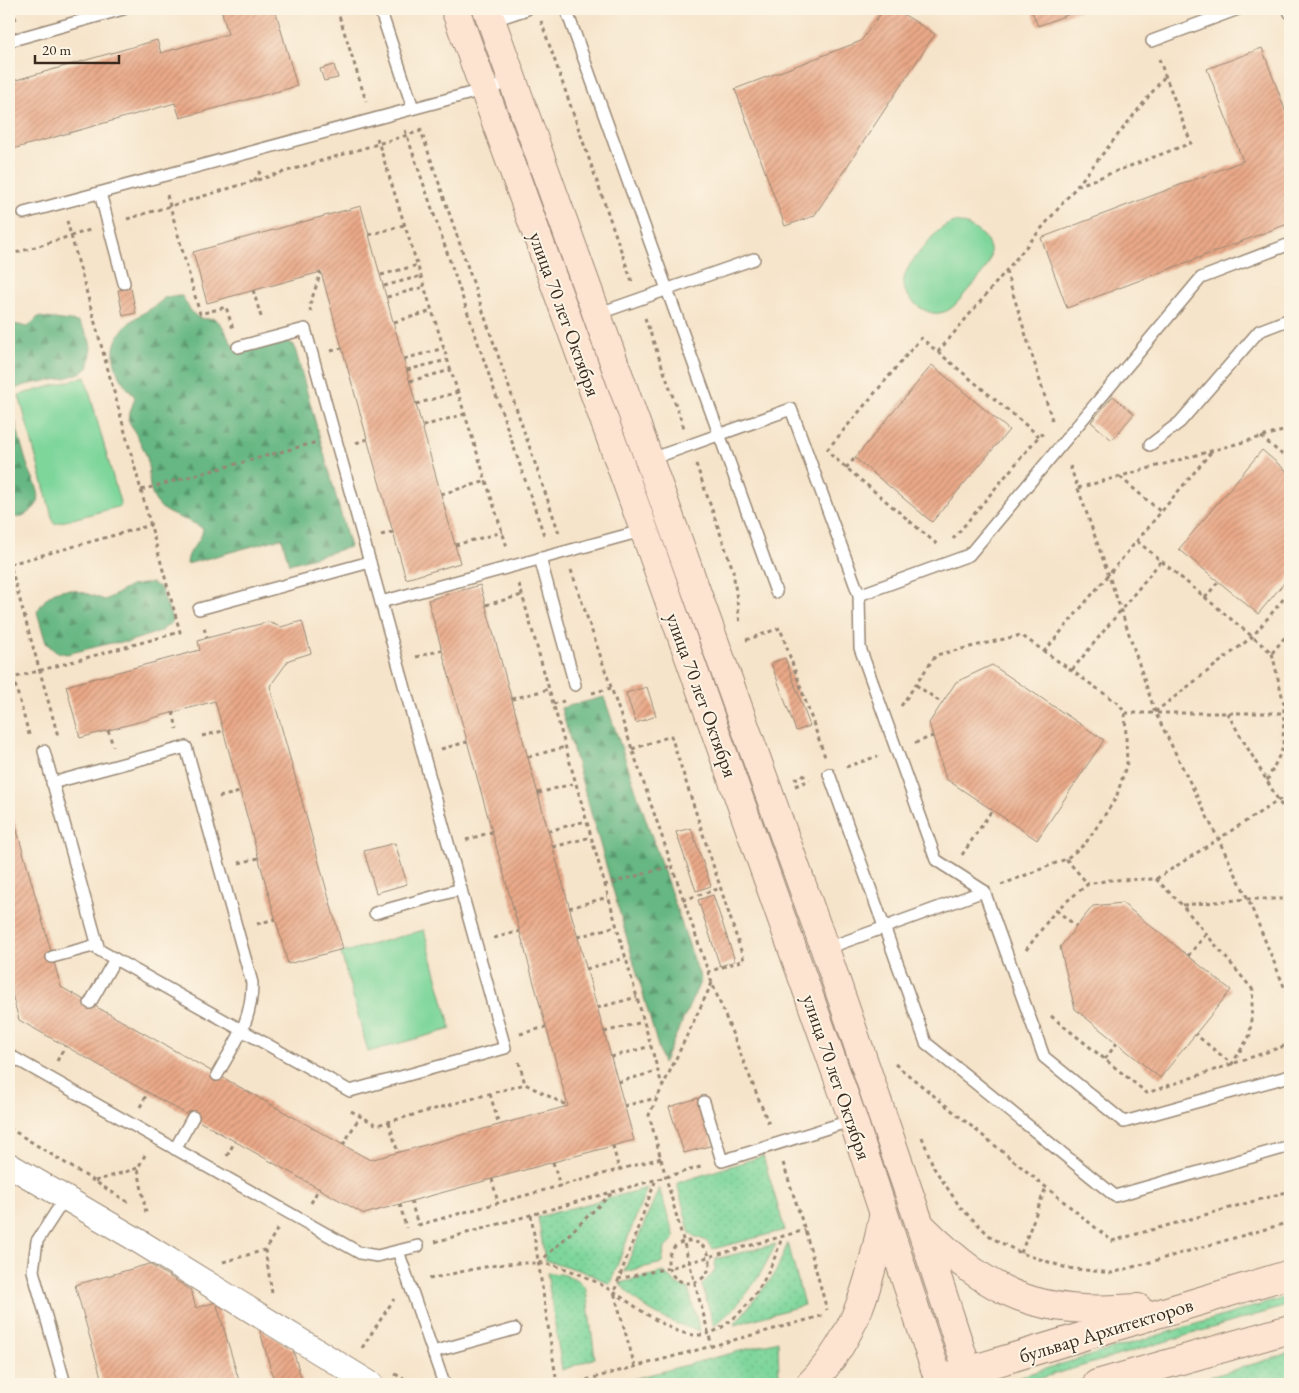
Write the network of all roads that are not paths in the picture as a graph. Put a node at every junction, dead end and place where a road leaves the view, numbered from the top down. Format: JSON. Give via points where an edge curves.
{"nodes":[{"id":1,"x":123,"y":9,"type":"edge"},
{"id":2,"x":380,"y":9,"type":"edge"},
{"id":3,"x":455,"y":9,"type":"edge"},
{"id":4,"x":527,"y":9,"type":"edge"},
{"id":5,"x":566,"y":9,"type":"edge"},
{"id":6,"x":1238,"y":9,"type":"edge"},
{"id":7,"x":1288,"y":9,"type":"edge"},
{"id":8,"x":1290,"y":13,"type":"edge"},
{"id":9,"x":489,"y":15,"type":"edge"},
{"id":10,"x":9,"y":41,"type":"edge"},
{"id":11,"x":1152,"y":41,"type":"road end"},
{"id":12,"x":512,"y":82,"type":"junction"},
{"id":13,"x":484,"y":90,"type":"junction"},
{"id":14,"x":414,"y":108,"type":"junction"},
{"id":15,"x":100,"y":193,"type":"junction"},
{"id":16,"x":24,"y":213,"type":"dead end"},
{"id":17,"x":1290,"y":244,"type":"edge"},
{"id":18,"x":754,"y":259,"type":"dead end"},
{"id":19,"x":124,"y":283,"type":"dead end"},
{"id":20,"x":667,"y":290,"type":"junction"},
{"id":21,"x":596,"y":315,"type":"junction"},
{"id":22,"x":1290,"y":319,"type":"edge"},
{"id":23,"x":238,"y":347,"type":"road end"},
{"id":24,"x":719,"y":435,"type":"junction"},
{"id":25,"x":1150,"y":445,"type":"dead end"},
{"id":26,"x":648,"y":460,"type":"junction"},
{"id":27,"x":657,"y":526,"type":"junction"},
{"id":28,"x":545,"y":557,"type":"junction"},
{"id":29,"x":370,"y":562,"type":"junction"},
{"id":30,"x":776,"y":592,"type":"dead end"},
{"id":31,"x":859,"y":595,"type":"junction"},
{"id":32,"x":381,"y":602,"type":"junction"},
{"id":33,"x":199,"y":609,"type":"dead end"},
{"id":34,"x":576,"y":685,"type":"dead end"},
{"id":35,"x":44,"y":751,"type":"road end"},
{"id":36,"x":829,"y":774,"type":"road end"},
{"id":37,"x":52,"y":783,"type":"junction"},
{"id":38,"x":461,"y":889,"type":"junction"},
{"id":39,"x":984,"y":891,"type":"junction"},
{"id":40,"x":375,"y":913,"type":"dead end"},
{"id":41,"x":885,"y":927,"type":"junction"},
{"id":42,"x":98,"y":945,"type":"junction"},
{"id":43,"x":825,"y":949,"type":"junction"},
{"id":44,"x":52,"y":957,"type":"dead end"},
{"id":45,"x":115,"y":959,"type":"junction"},
{"id":46,"x":90,"y":1003,"type":"dead end"},
{"id":47,"x":242,"y":1030,"type":"junction"},
{"id":48,"x":9,"y":1055,"type":"edge"},
{"id":49,"x":217,"y":1075,"type":"dead end"},
{"id":50,"x":1290,"y":1076,"type":"edge"},
{"id":51,"x":704,"y":1102,"type":"dead end"},
{"id":52,"x":193,"y":1117,"type":"dead end"},
{"id":53,"x":853,"y":1120,"type":"junction"},
{"id":54,"x":1290,"y":1146,"type":"edge"},
{"id":55,"x":175,"y":1149,"type":"junction"},
{"id":56,"x":9,"y":1165,"type":"edge"},
{"id":57,"x":65,"y":1198,"type":"junction"},
{"id":58,"x":883,"y":1216,"type":"junction"},
{"id":59,"x":920,"y":1225,"type":"junction"},
{"id":60,"x":418,"y":1246,"type":"road end"},
{"id":61,"x":398,"y":1252,"type":"junction"},
{"id":62,"x":1290,"y":1274,"type":"edge"},
{"id":63,"x":1190,"y":1305,"type":"junction"},
{"id":64,"x":515,"y":1329,"type":"dead end"},
{"id":65,"x":1290,"y":1329,"type":"edge"},
{"id":66,"x":433,"y":1352,"type":"junction"},
{"id":67,"x":970,"y":1378,"type":"edge"},
{"id":68,"x":934,"y":1383,"type":"edge"},
{"id":69,"x":65,"y":1384,"type":"edge"},
{"id":70,"x":371,"y":1384,"type":"edge"},
{"id":71,"x":444,"y":1384,"type":"edge"},
{"id":72,"x":810,"y":1384,"type":"edge"},
{"id":73,"x":1097,"y":1384,"type":"edge"}],
"edges":[{"from":1,"to":10,"type":"lane"},
{"from":2,"to":14,"type":"lane"},
{"from":3,"to":13,"type":"main road","name":"улица 70 лет Октября"},
{"from":4,"to":9,"type":"lane"},
{"from":5,"to":20,"type":"lane"},
{"from":6,"to":11,"type":"lane"},
{"from":7,"to":8,"type":"lane"},
{"from":9,"to":12,"type":"main road","name":"улица 70 лет Октября"},
{"from":12,"to":13,"type":"lane"},
{"from":12,"to":21,"type":"main road","name":"улица 70 лет Октября"},
{"from":13,"to":14,"type":"lane"},
{"from":13,"to":27,"type":"main road","name":"улица 70 лет Октября"},
{"from":14,"to":15,"type":"lane"},
{"from":15,"to":16,"type":"lane"},
{"from":15,"to":19,"type":"lane"},
{"from":17,"to":31,"type":"lane","via":[[1201,278],[969,555]]},
{"from":18,"to":20,"type":"lane"},
{"from":20,"to":21,"type":"lane"},
{"from":20,"to":24,"type":"lane"},
{"from":21,"to":26,"type":"main road","name":"улица 70 лет Октября"},
{"from":22,"to":25,"type":"lane","via":[[1259,331],[1180,422]]},
{"from":23,"to":29,"type":"lane","via":[[305,328]]},
{"from":24,"to":26,"type":"lane"},
{"from":24,"to":30,"type":"lane"},
{"from":24,"to":31,"type":"lane","via":[[791,409]]},
{"from":26,"to":27,"type":"main road","name":"улица 70 лет Октября"},
{"from":27,"to":28,"type":"lane"},
{"from":27,"to":43,"type":"main road","name":"улица 70 лет Октября"},
{"from":27,"to":53,"type":"main road","name":"улица 70 лет Октября"},
{"from":28,"to":32,"type":"lane"},
{"from":28,"to":34,"type":"lane"},
{"from":29,"to":32,"type":"lane"},
{"from":29,"to":33,"type":"lane"},
{"from":31,"to":39,"type":"lane","via":[[860,648],[936,860]]},
{"from":32,"to":38,"type":"lane"},
{"from":35,"to":37,"type":"lane"},
{"from":36,"to":41,"type":"lane"},
{"from":37,"to":42,"type":"lane"},
{"from":37,"to":47,"type":"lane","via":[[186,747],[252,983],[252,1004]]},
{"from":38,"to":40,"type":"lane"},
{"from":38,"to":47,"type":"lane","via":[[505,1048],[350,1091]]},
{"from":39,"to":41,"type":"lane"},
{"from":39,"to":50,"type":"lane","via":[[1044,1056],[1124,1122]]},
{"from":41,"to":43,"type":"lane"},
{"from":41,"to":54,"type":"lane","via":[[926,1043],[1115,1196]]},
{"from":42,"to":44,"type":"lane"},
{"from":42,"to":45,"type":"lane","via":[[99,950]]},
{"from":43,"to":59,"type":"main road","name":"улица 70 лет Октября"},
{"from":45,"to":46,"type":"lane"},
{"from":45,"to":47,"type":"lane"},
{"from":47,"to":49,"type":"lane"},
{"from":48,"to":55,"type":"lane"},
{"from":51,"to":53,"type":"lane","via":[[722,1160]]},
{"from":52,"to":55,"type":"lane"},
{"from":53,"to":58,"type":"main road","name":"улица 70 лет Октября"},
{"from":55,"to":61,"type":"lane","via":[[360,1253],[377,1256]]},
{"from":56,"to":57,"type":"street"},
{"from":57,"to":69,"type":"lane","via":[[38,1241],[33,1271]]},
{"from":57,"to":70,"type":"street"},
{"from":58,"to":68,"type":"main road","name":"улица 70 лет Октября"},
{"from":58,"to":72,"type":"main road","via":[[874,1266],[851,1329],[826,1368]]},
{"from":59,"to":63,"type":"main road","via":[[945,1250],[994,1286],[1057,1308],[1103,1311]]},
{"from":59,"to":67,"type":"main road","name":"улица 70 лет Октября"},
{"from":60,"to":61,"type":"lane"},
{"from":61,"to":66,"type":"lane"},
{"from":62,"to":63,"type":"main road","name":"бульвар Архитекторов"},
{"from":63,"to":67,"type":"main road","name":"бульвар Архитекторов"},
{"from":64,"to":66,"type":"lane"},
{"from":65,"to":73,"type":"main road"},
{"from":66,"to":71,"type":"lane"},
{"from":67,"to":68,"type":"main road","name":"бульвар Архитекторов"}]}
